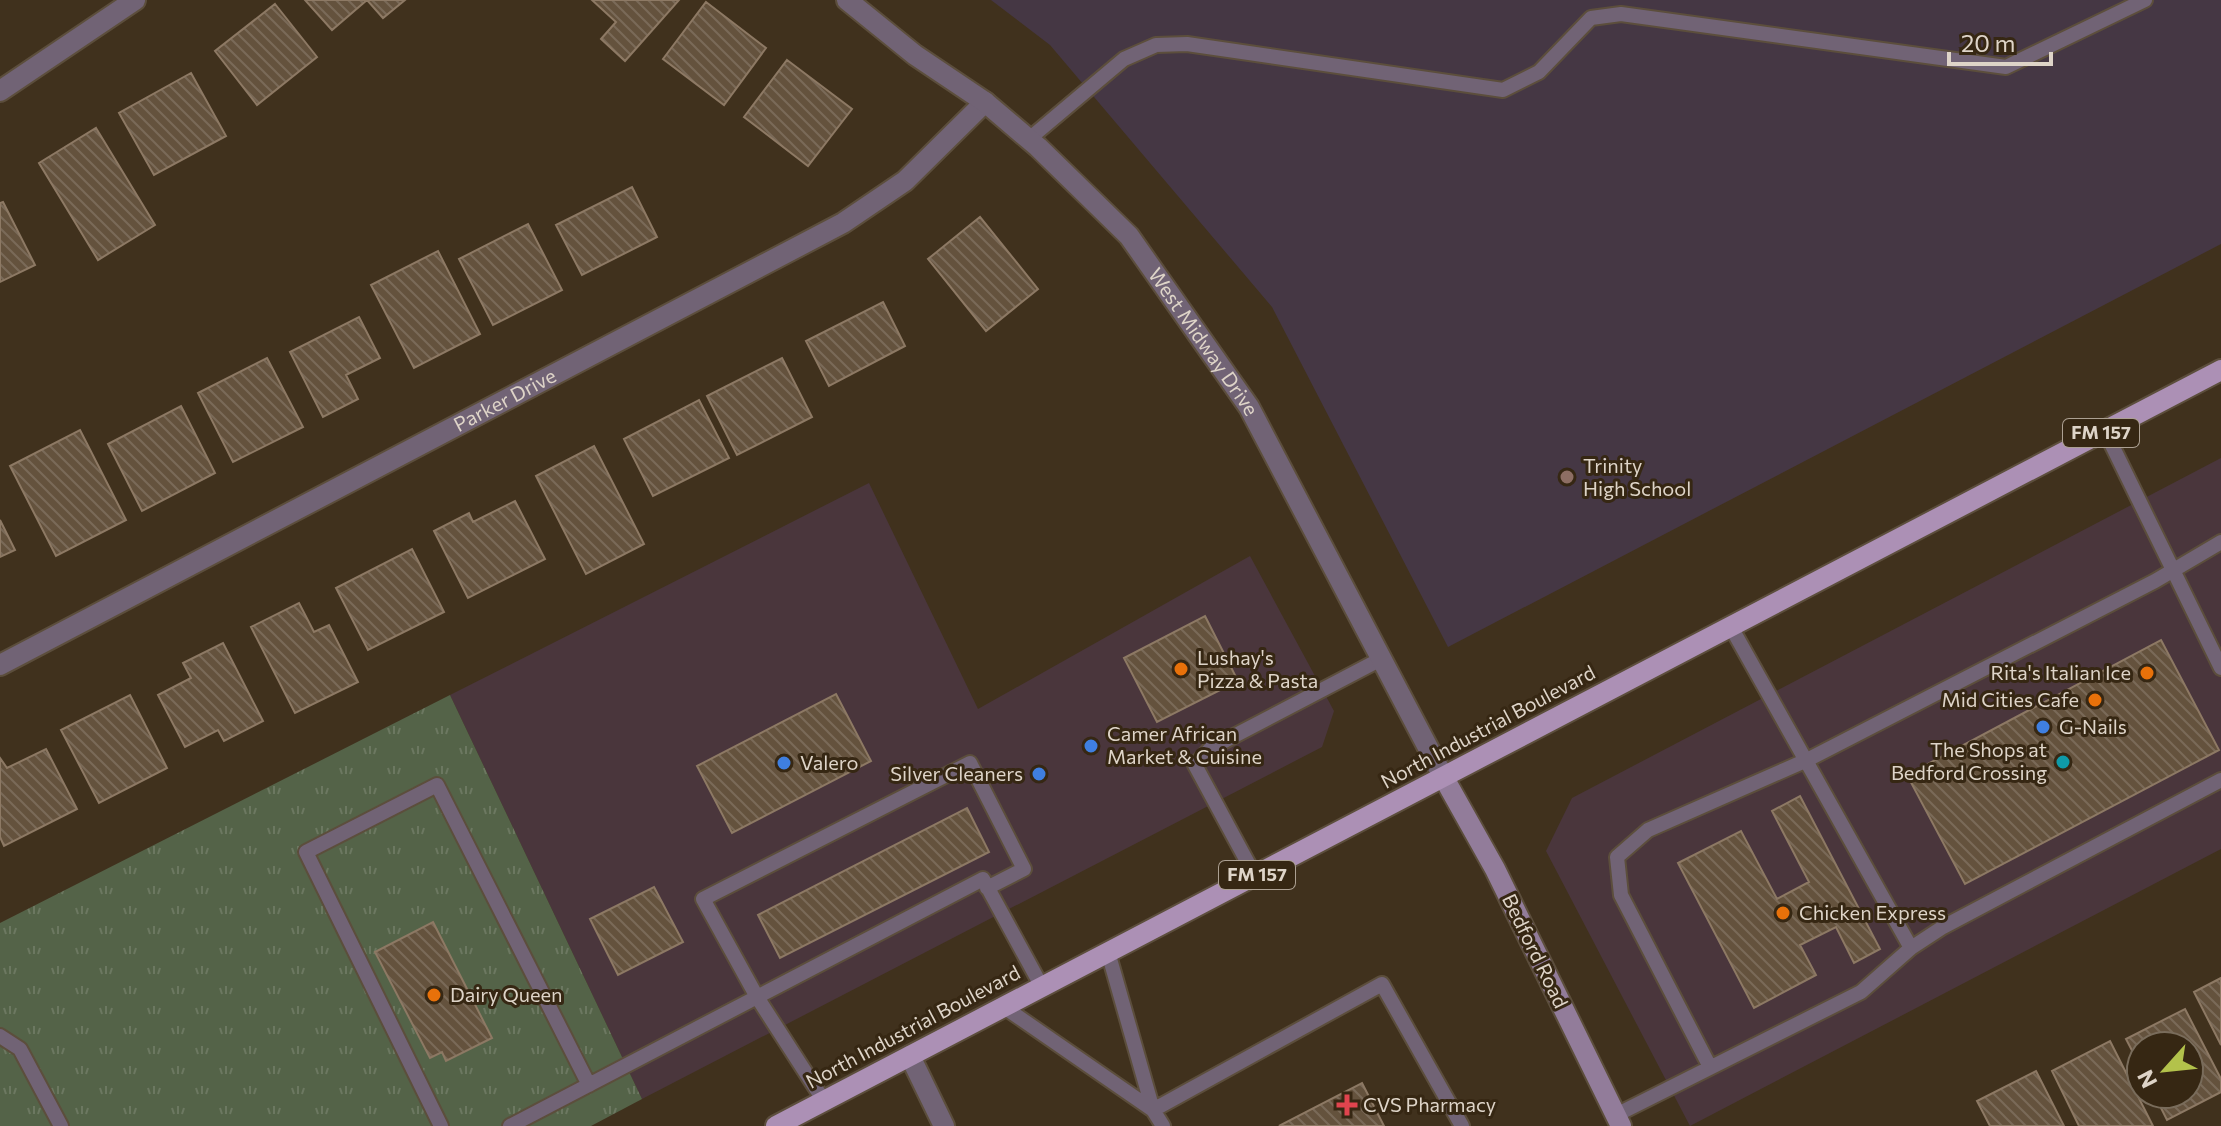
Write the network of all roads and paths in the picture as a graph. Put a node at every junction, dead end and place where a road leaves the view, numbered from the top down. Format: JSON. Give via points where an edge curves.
{"nodes":[{"id":1,"x":135,"y":0,"type":"edge"},
{"id":2,"x":847,"y":0,"type":"edge"},
{"id":3,"x":2145,"y":0,"type":"edge"},
{"id":4,"x":0,"y":91,"type":"edge"},
{"id":5,"x":985,"y":102,"type":"junction"},
{"id":6,"x":1029,"y":139,"type":"junction"},
{"id":7,"x":2221,"y":370,"type":"edge"},
{"id":8,"x":2105,"y":431,"type":"junction"},
{"id":9,"x":2221,"y":542,"type":"edge"},
{"id":10,"x":2175,"y":569,"type":"junction"},
{"id":11,"x":1731,"y":627,"type":"junction"},
{"id":12,"x":1381,"y":659,"type":"junction"},
{"id":13,"x":0,"y":665,"type":"edge"},
{"id":14,"x":2221,"y":668,"type":"edge"},
{"id":15,"x":1807,"y":760,"type":"junction"},
{"id":16,"x":1444,"y":778,"type":"junction"},
{"id":17,"x":2221,"y":780,"type":"edge"},
{"id":18,"x":1255,"y":876,"type":"junction"},
{"id":19,"x":987,"y":888,"type":"junction"},
{"id":20,"x":1911,"y":948,"type":"junction"},
{"id":21,"x":1108,"y":952,"type":"junction"},
{"id":22,"x":1042,"y":987,"type":"junction"},
{"id":23,"x":757,"y":997,"type":"junction"},
{"id":24,"x":1004,"y":1007,"type":"junction"},
{"id":25,"x":0,"y":1036,"type":"edge"},
{"id":26,"x":910,"y":1056,"type":"junction"},
{"id":27,"x":1710,"y":1067,"type":"junction"},
{"id":28,"x":589,"y":1085,"type":"junction"},
{"id":29,"x":824,"y":1101,"type":"junction"},
{"id":30,"x":1153,"y":1110,"type":"junction"},
{"id":31,"x":1618,"y":1120,"type":"edge"},
{"id":32,"x":61,"y":1126,"type":"edge"},
{"id":33,"x":441,"y":1126,"type":"edge"},
{"id":34,"x":510,"y":1126,"type":"edge"},
{"id":35,"x":776,"y":1126,"type":"edge"},
{"id":36,"x":944,"y":1126,"type":"edge"},
{"id":37,"x":1163,"y":1126,"type":"edge"},
{"id":38,"x":1462,"y":1126,"type":"edge"}],
"edges":[{"from":1,"to":4,"type":"street"},
{"from":2,"to":5,"type":"street","name":"West Midway Drive"},
{"from":3,"to":6,"type":"lane","via":[[2006,67],[1621,14],[1591,18],[1539,72],[1503,90],[1187,44],[1156,45],[1124,59]]},
{"from":5,"to":6,"type":"street","name":"West Midway Drive"},
{"from":5,"to":13,"type":"street","name":"Parker Drive","via":[[905,181],[843,223]]},
{"from":6,"to":12,"type":"street","name":"West Midway Drive","via":[[1129,236],[1249,407]]},
{"from":7,"to":8,"type":"main road","name":"North Industrial Boulevard","number":"FM 157"},
{"from":8,"to":10,"type":"lane"},
{"from":8,"to":11,"type":"main road","name":"North Industrial Boulevard","number":"FM 157"},
{"from":9,"to":10,"type":"lane"},
{"from":10,"to":14,"type":"lane"},
{"from":10,"to":15,"type":"lane"},
{"from":11,"to":15,"type":"lane"},
{"from":11,"to":16,"type":"main road","name":"North Industrial Boulevard","number":"FM 157"},
{"from":12,"to":16,"type":"street","name":"West Midway Drive"},
{"from":12,"to":18,"type":"lane","via":[[1211,748],[1195,765]]},
{"from":15,"to":20,"type":"lane"},
{"from":15,"to":27,"type":"lane","via":[[1648,830],[1617,857],[1621,895]]},
{"from":16,"to":18,"type":"main road","name":"North Industrial Boulevard","number":"FM 157"},
{"from":16,"to":31,"type":"main road","name":"Bedford Road","via":[[1495,869]]},
{"from":17,"to":20,"type":"lane"},
{"from":18,"to":21,"type":"main road","name":"North Industrial Boulevard","number":"FM 157"},
{"from":19,"to":22,"type":"lane"},
{"from":19,"to":23,"type":"lane","via":[[983,879]]},
{"from":19,"to":23,"type":"lane","via":[[1024,869],[970,763],[703,899]]},
{"from":20,"to":27,"type":"lane","via":[[1861,992]]},
{"from":21,"to":22,"type":"main road","name":"North Industrial Boulevard","number":"FM 157"},
{"from":21,"to":30,"type":"lane"},
{"from":22,"to":24,"type":"main road","name":"North Industrial Boulevard","number":"FM 157"},
{"from":23,"to":28,"type":"lane"},
{"from":23,"to":29,"type":"lane"},
{"from":24,"to":26,"type":"main road","name":"North Industrial Boulevard","number":"FM 157"},
{"from":24,"to":30,"type":"lane"},
{"from":25,"to":32,"type":"lane","via":[[20,1049]]},
{"from":26,"to":29,"type":"main road","name":"North Industrial Boulevard","number":"FM 157"},
{"from":26,"to":36,"type":"street"},
{"from":27,"to":31,"type":"lane"},
{"from":28,"to":33,"type":"lane","via":[[437,785],[306,852]]},
{"from":28,"to":34,"type":"lane"},
{"from":29,"to":35,"type":"main road","name":"North Industrial Boulevard","number":"FM 157"},
{"from":30,"to":37,"type":"lane"},
{"from":30,"to":38,"type":"lane","via":[[1382,984]]}]}
